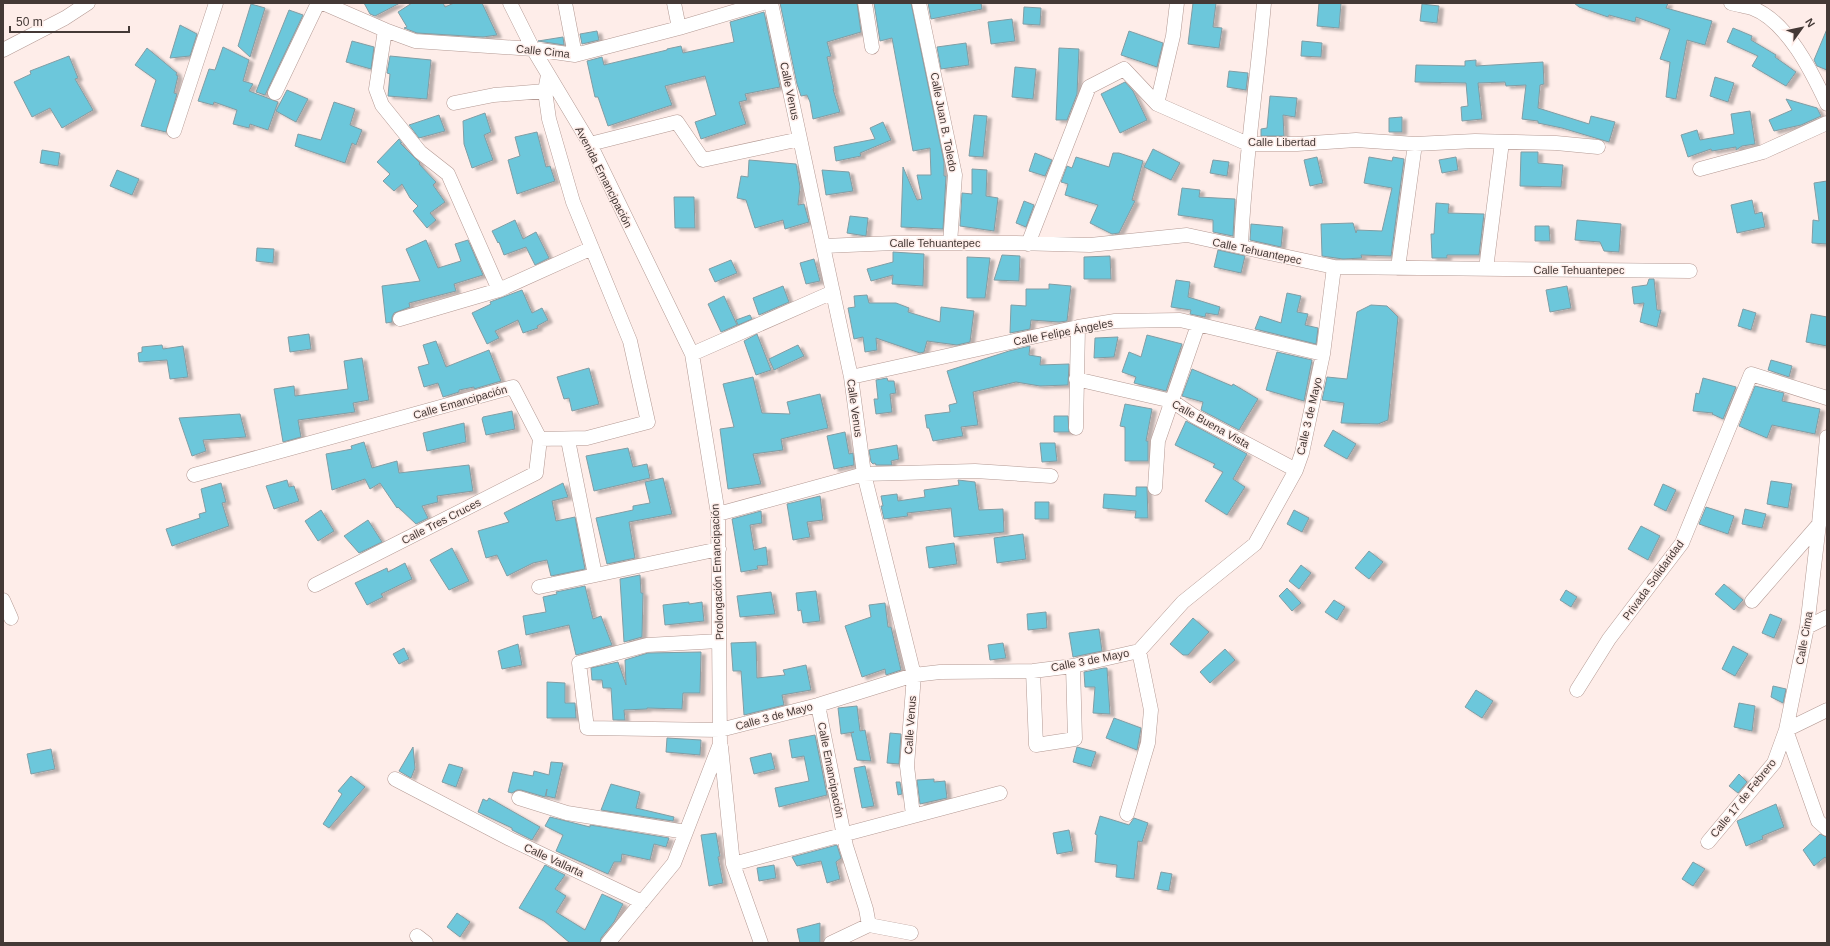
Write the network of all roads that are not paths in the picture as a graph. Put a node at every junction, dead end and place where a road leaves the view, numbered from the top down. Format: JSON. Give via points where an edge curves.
{"nodes":[{"id":1,"x":88,"y":3,"type":"edge"},
{"id":2,"x":216,"y":3,"type":"edge"},
{"id":3,"x":318,"y":3,"type":"edge"},
{"id":4,"x":324,"y":3,"type":"edge"},
{"id":5,"x":510,"y":3,"type":"edge"},
{"id":6,"x":565,"y":3,"type":"edge"},
{"id":7,"x":674,"y":3,"type":"edge"},
{"id":8,"x":763,"y":3,"type":"edge"},
{"id":9,"x":772,"y":3,"type":"edge"},
{"id":10,"x":865,"y":3,"type":"edge"},
{"id":11,"x":919,"y":3,"type":"edge"},
{"id":12,"x":1177,"y":3,"type":"edge"},
{"id":13,"x":1264,"y":3,"type":"edge"},
{"id":14,"x":1730,"y":3,"type":"edge"},
{"id":15,"x":1752,"y":6,"type":"edge"},
{"id":16,"x":679,"y":28,"type":"junction"},
{"id":17,"x":385,"y":30,"type":"junction"},
{"id":18,"x":872,"y":47,"type":"dead end"},
{"id":19,"x":533,"y":49,"type":"junction"},
{"id":20,"x":3,"y":50,"type":"edge"},
{"id":21,"x":574,"y":55,"type":"junction"},
{"id":22,"x":548,"y":74,"type":"junction"},
{"id":23,"x":545,"y":91,"type":"junction"},
{"id":24,"x":275,"y":93,"type":"dead end"},
{"id":25,"x":1825,"y":94,"type":"edge"},
{"id":26,"x":454,"y":103,"type":"dead end"},
{"id":27,"x":1158,"y":104,"type":"junction"},
{"id":28,"x":1827,"y":123,"type":"edge"},
{"id":29,"x":174,"y":131,"type":"dead end"},
{"id":30,"x":800,"y":139,"type":"junction"},
{"id":31,"x":1502,"y":142,"type":"junction"},
{"id":32,"x":590,"y":144,"type":"junction"},
{"id":33,"x":1248,"y":144,"type":"junction"},
{"id":34,"x":1415,"y":144,"type":"junction"},
{"id":35,"x":1598,"y":147,"type":"dead end"},
{"id":36,"x":1700,"y":169,"type":"dead end"},
{"id":37,"x":950,"y":243,"type":"junction"},
{"id":38,"x":1028,"y":244,"type":"junction"},
{"id":39,"x":824,"y":246,"type":"junction"},
{"id":40,"x":1241,"y":247,"type":"junction"},
{"id":41,"x":592,"y":248,"type":"junction"},
{"id":42,"x":1334,"y":267,"type":"junction"},
{"id":43,"x":1398,"y":268,"type":"junction"},
{"id":44,"x":1486,"y":269,"type":"junction"},
{"id":45,"x":1690,"y":271,"type":"dead end"},
{"id":46,"x":499,"y":290,"type":"junction"},
{"id":47,"x":833,"y":292,"type":"junction"},
{"id":48,"x":400,"y":319,"type":"dead end"},
{"id":49,"x":1198,"y":325,"type":"junction"},
{"id":50,"x":1078,"y":327,"type":"junction"},
{"id":51,"x":692,"y":354,"type":"junction"},
{"id":52,"x":1323,"y":354,"type":"junction"},
{"id":53,"x":851,"y":377,"type":"junction"},
{"id":54,"x":1076,"y":379,"type":"junction"},
{"id":55,"x":1827,"y":398,"type":"edge"},
{"id":56,"x":1172,"y":401,"type":"junction"},
{"id":57,"x":1076,"y":428,"type":"dead end"},
{"id":58,"x":1827,"y":437,"type":"edge"},
{"id":59,"x":540,"y":440,"type":"junction"},
{"id":60,"x":568,"y":440,"type":"junction"},
{"id":61,"x":1296,"y":470,"type":"junction"},
{"id":62,"x":864,"y":474,"type":"junction"},
{"id":63,"x":194,"y":475,"type":"dead end"},
{"id":64,"x":1051,"y":476,"type":"dead end"},
{"id":65,"x":1155,"y":488,"type":"dead end"},
{"id":66,"x":718,"y":514,"type":"junction"},
{"id":67,"x":1823,"y":521,"type":"edge"},
{"id":68,"x":719,"y":549,"type":"junction"},
{"id":69,"x":595,"y":575,"type":"junction"},
{"id":70,"x":315,"y":585,"type":"dead end"},
{"id":71,"x":539,"y":587,"type":"dead end"},
{"id":72,"x":3,"y":600,"type":"edge"},
{"id":73,"x":1752,"y":601,"type":"dead end"},
{"id":74,"x":1827,"y":617,"type":"edge"},
{"id":75,"x":11,"y":618,"type":"dead end"},
{"id":76,"x":1807,"y":627,"type":"junction"},
{"id":77,"x":720,"y":641,"type":"junction"},
{"id":78,"x":1139,"y":650,"type":"junction"},
{"id":79,"x":1073,"y":666,"type":"junction"},
{"id":80,"x":1033,"y":671,"type":"junction"},
{"id":81,"x":914,"y":675,"type":"junction"},
{"id":82,"x":1577,"y":690,"type":"dead end"},
{"id":83,"x":818,"y":704,"type":"junction"},
{"id":84,"x":1827,"y":710,"type":"edge"},
{"id":85,"x":1786,"y":730,"type":"junction"},
{"id":86,"x":720,"y":737,"type":"junction"},
{"id":87,"x":395,"y":779,"type":"dead end"},
{"id":88,"x":1000,"y":793,"type":"dead end"},
{"id":89,"x":519,"y":798,"type":"dead end"},
{"id":90,"x":1127,"y":814,"type":"dead end"},
{"id":91,"x":913,"y":815,"type":"junction"},
{"id":92,"x":1827,"y":829,"type":"edge"},
{"id":93,"x":686,"y":832,"type":"junction"},
{"id":94,"x":843,"y":835,"type":"junction"},
{"id":95,"x":1708,"y":842,"type":"dead end"},
{"id":96,"x":733,"y":864,"type":"junction"},
{"id":97,"x":642,"y":902,"type":"junction"},
{"id":98,"x":869,"y":926,"type":"junction"},
{"id":99,"x":911,"y":933,"type":"dead end"},
{"id":100,"x":608,"y":943,"type":"edge"},
{"id":101,"x":761,"y":943,"type":"edge"},
{"id":102,"x":831,"y":943,"type":"edge"}],
"edges":[{"from":1,"to":20,"type":"street"},
{"from":2,"to":29,"type":"street"},
{"from":3,"to":24,"type":"street"},
{"from":4,"to":17,"type":"street","name":"Calle Cima"},
{"from":5,"to":19,"type":"street","name":"Avenida Emancipación"},
{"from":6,"to":21,"type":"street"},
{"from":7,"to":16,"type":"street"},
{"from":8,"to":16,"type":"street","name":"Calle Cima"},
{"from":9,"to":30,"type":"street","name":"Calle Venus"},
{"from":10,"to":18,"type":"street"},
{"from":11,"to":37,"type":"street","name":"Calle Juan B. Toledo","via":[[955,175]]},
{"from":12,"to":27,"type":"street","via":[[1173,36]]},
{"from":13,"to":33,"type":"street"},
{"from":14,"to":15,"type":"street"},
{"from":15,"to":25,"type":"street","via":[[1776,24],[1797,47]]},
{"from":16,"to":21,"type":"street","name":"Calle Cima"},
{"from":17,"to":19,"type":"street","name":"Calle Cima","via":[[415,41]]},
{"from":17,"to":46,"type":"street","via":[[376,89],[382,105],[420,152],[448,174]]},
{"from":19,"to":21,"type":"street","name":"Calle Cima"},
{"from":19,"to":22,"type":"street","name":"Avenida Emancipación"},
{"from":22,"to":23,"type":"street"},
{"from":22,"to":32,"type":"street","name":"Avenida Emancipación"},
{"from":23,"to":26,"type":"street","via":[[494,95]]},
{"from":23,"to":41,"type":"street","via":[[549,119],[573,202]]},
{"from":27,"to":33,"type":"street","name":"Calle Libertad"},
{"from":27,"to":38,"type":"street","name":"Calle Libertad","via":[[1124,69],[1089,87]]},
{"from":28,"to":36,"type":"street","via":[[1763,152]]},
{"from":30,"to":32,"type":"street","via":[[703,160],[677,122]]},
{"from":30,"to":39,"type":"street","name":"Calle Venus"},
{"from":31,"to":34,"type":"street","name":"Calle Libertad"},
{"from":31,"to":35,"type":"street","name":"Calle Libertad"},
{"from":31,"to":44,"type":"street"},
{"from":32,"to":51,"type":"street","name":"Avenida Emancipación"},
{"from":33,"to":34,"type":"street","name":"Calle Libertad","via":[[1356,140]]},
{"from":33,"to":40,"type":"street"},
{"from":34,"to":43,"type":"street"},
{"from":37,"to":38,"type":"street","name":"Calle Tehuantepec"},
{"from":37,"to":39,"type":"street","name":"Calle Tehuantepec"},
{"from":38,"to":40,"type":"street","name":"Calle Tehuantepec","via":[[1090,245],[1187,236]]},
{"from":39,"to":47,"type":"street","name":"Calle Venus"},
{"from":40,"to":42,"type":"street","name":"Calle Tehuantepec"},
{"from":41,"to":46,"type":"street"},
{"from":41,"to":60,"type":"street","via":[[630,341],[648,422],[587,438]]},
{"from":42,"to":43,"type":"street","name":"Calle Tehuantepec"},
{"from":42,"to":52,"type":"street","name":"Calle 3 de Mayo"},
{"from":43,"to":44,"type":"street","name":"Calle Tehuantepec"},
{"from":44,"to":45,"type":"street","name":"Calle Tehuantepec"},
{"from":46,"to":48,"type":"street"},
{"from":47,"to":51,"type":"street"},
{"from":47,"to":53,"type":"street","name":"Calle Venus"},
{"from":49,"to":50,"type":"street","name":"Calle Felipe Ángeles","via":[[1180,320],[1115,321]]},
{"from":49,"to":52,"type":"street","name":"Calle Felipe Ángeles"},
{"from":49,"to":56,"type":"street"},
{"from":50,"to":53,"type":"street","name":"Calle Felipe Ángeles"},
{"from":50,"to":54,"type":"street"},
{"from":51,"to":66,"type":"street","name":"Prolongación Emancipación"},
{"from":52,"to":61,"type":"street","name":"Calle 3 de Mayo"},
{"from":53,"to":62,"type":"street","name":"Calle Venus"},
{"from":54,"to":56,"type":"street","name":"Calle Buena Vista"},
{"from":54,"to":57,"type":"street"},
{"from":55,"to":82,"type":"street","name":"Privada Solidaridad","via":[[1751,374],[1682,542],[1609,639]]},
{"from":56,"to":61,"type":"street","name":"Calle Buena Vista","via":[[1194,416]]},
{"from":56,"to":65,"type":"street","via":[[1158,441]]},
{"from":58,"to":67,"type":"street","name":"Calle Cima"},
{"from":59,"to":60,"type":"street"},
{"from":59,"to":63,"type":"street","name":"Calle Emancipación","via":[[513,387]]},
{"from":59,"to":70,"type":"street","name":"Calle Tres Cruces","via":[[536,473]]},
{"from":60,"to":69,"type":"street"},
{"from":61,"to":78,"type":"street","name":"Calle 3 de Mayo","via":[[1255,544],[1183,602]]},
{"from":62,"to":64,"type":"street","via":[[975,471]]},
{"from":62,"to":66,"type":"street"},
{"from":62,"to":81,"type":"street","name":"Calle Venus"},
{"from":66,"to":68,"type":"street","name":"Prolongación Emancipación"},
{"from":67,"to":73,"type":"street"},
{"from":67,"to":76,"type":"street","name":"Calle Cima"},
{"from":68,"to":69,"type":"street"},
{"from":68,"to":77,"type":"street","name":"Prolongación Emancipación"},
{"from":69,"to":71,"type":"street"},
{"from":72,"to":75,"type":"street"},
{"from":74,"to":76,"type":"street"},
{"from":76,"to":85,"type":"street","name":"Calle Cima"},
{"from":77,"to":86,"type":"street","name":"Prolongación Emancipación"},
{"from":77,"to":86,"type":"street","name":"Calle 3 de Mayo","via":[[647,645],[579,663],[587,728]]},
{"from":78,"to":79,"type":"street","name":"Calle 3 de Mayo"},
{"from":78,"to":90,"type":"street","via":[[1151,710],[1148,743]]},
{"from":79,"to":80,"type":"street","name":"Calle 3 de Mayo"},
{"from":79,"to":80,"type":"street","via":[[1075,739],[1036,745]]},
{"from":80,"to":81,"type":"street","name":"Calle 3 de Mayo","via":[[940,672]]},
{"from":81,"to":83,"type":"street","name":"Calle 3 de Mayo"},
{"from":81,"to":91,"type":"street","name":"Calle Venus","via":[[907,766]]},
{"from":83,"to":86,"type":"street","name":"Calle 3 de Mayo"},
{"from":83,"to":94,"type":"street","name":"Calle Emancipación"},
{"from":84,"to":85,"type":"street"},
{"from":85,"to":92,"type":"street","via":[[1818,821]]},
{"from":85,"to":95,"type":"street","name":"Calle 17 de Febrero","via":[[1774,763]]},
{"from":86,"to":93,"type":"street","name":"Prolongación Emancipación"},
{"from":86,"to":96,"type":"street","name":"Prolongación Emancipación"},
{"from":87,"to":97,"type":"street","name":"Calle Vallarta"},
{"from":88,"to":91,"type":"street"},
{"from":89,"to":93,"type":"street","via":[[567,813]]},
{"from":91,"to":94,"type":"street"},
{"from":93,"to":97,"type":"street","name":"Prolongación Emancipación","via":[[674,863]]},
{"from":94,"to":96,"type":"street"},
{"from":94,"to":98,"type":"street","name":"Calle Emancipación"},
{"from":96,"to":101,"type":"street","name":"Prolongación Emancipación"},
{"from":97,"to":100,"type":"street","name":"Prolongación Emancipación"},
{"from":98,"to":99,"type":"street"},
{"from":98,"to":102,"type":"street"}]}
